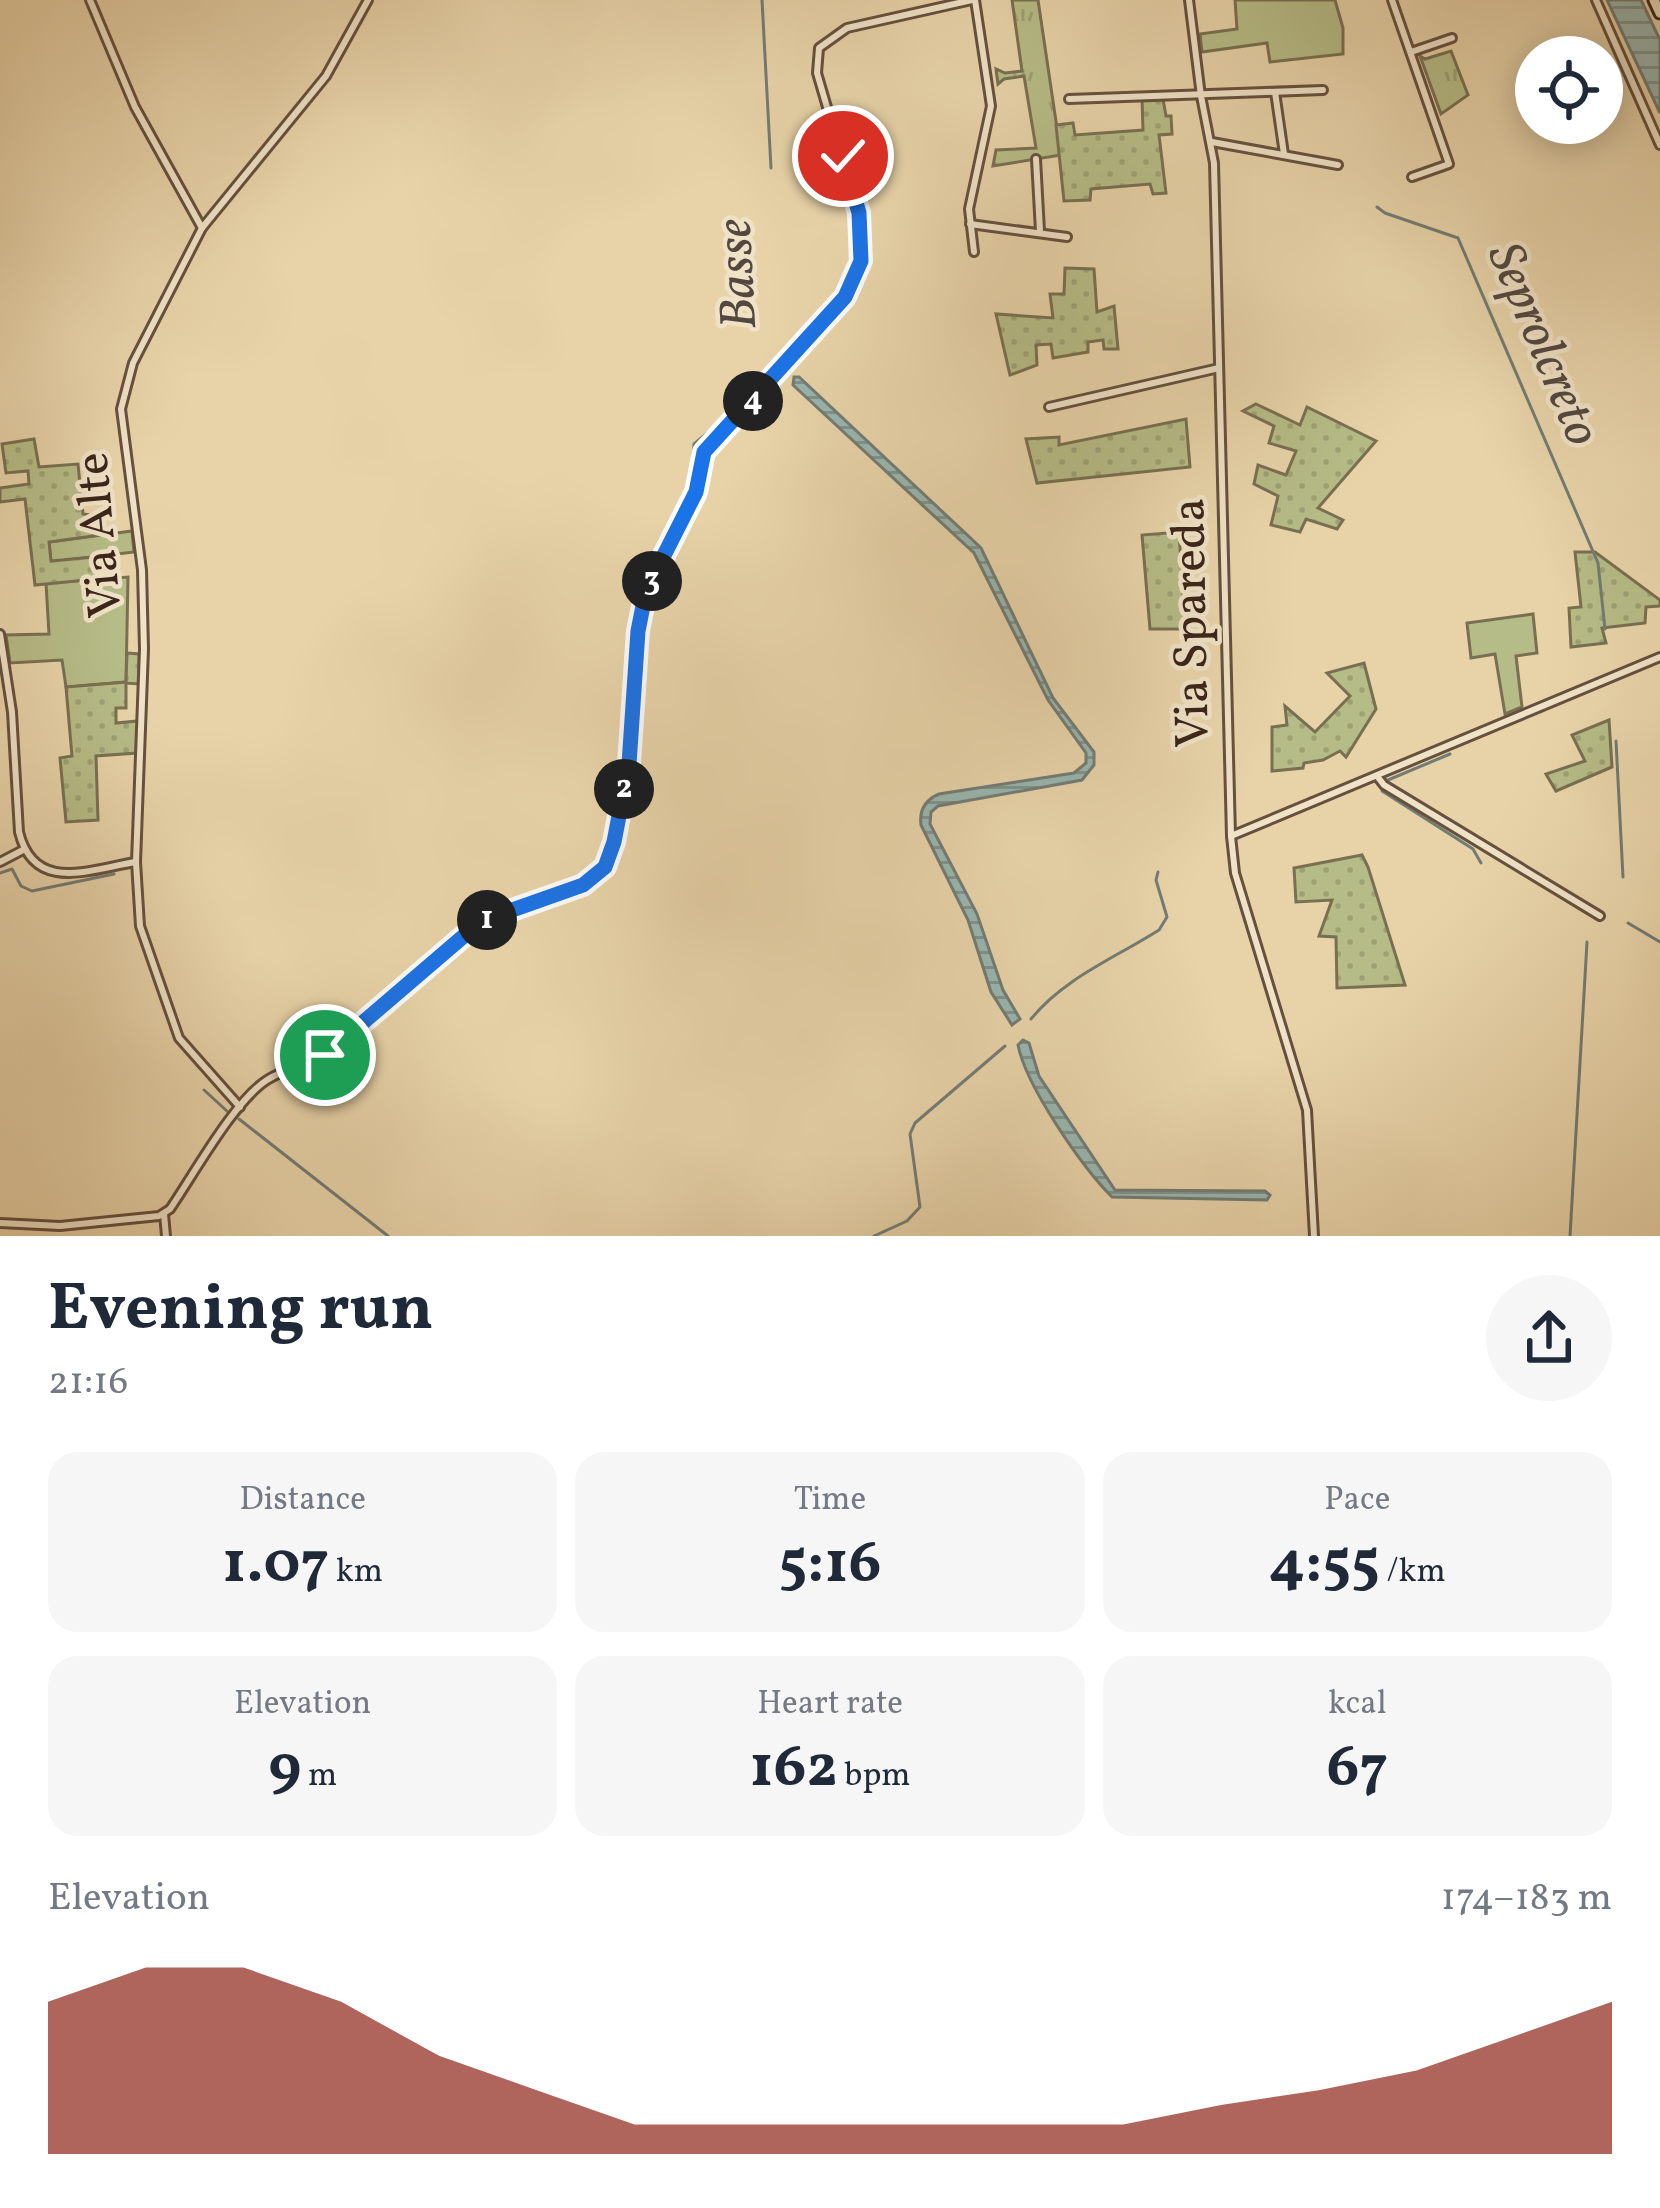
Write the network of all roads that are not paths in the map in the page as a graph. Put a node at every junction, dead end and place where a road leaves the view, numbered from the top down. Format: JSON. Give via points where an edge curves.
{"nodes":[{"id":1,"x":90,"y":0,"type":"edge"},
{"id":2,"x":368,"y":0,"type":"edge"},
{"id":3,"x":973,"y":0,"type":"edge"},
{"id":4,"x":1190,"y":0,"type":"edge"},
{"id":5,"x":1392,"y":0,"type":"edge"},
{"id":6,"x":1596,"y":0,"type":"edge"},
{"id":7,"x":1654,"y":0,"type":"edge"},
{"id":8,"x":1660,"y":13,"type":"edge"},
{"id":9,"x":1452,"y":38,"type":"dead end"},
{"id":10,"x":1411,"y":52,"type":"junction"},
{"id":11,"x":1322,"y":90,"type":"dead end"},
{"id":12,"x":1275,"y":92,"type":"junction"},
{"id":13,"x":1201,"y":96,"type":"junction"},
{"id":14,"x":1069,"y":99,"type":"dead end"},
{"id":15,"x":1211,"y":142,"type":"junction"},
{"id":16,"x":1660,"y":145,"type":"edge"},
{"id":17,"x":1284,"y":155,"type":"junction"},
{"id":18,"x":1036,"y":159,"type":"dead end"},
{"id":19,"x":1449,"y":164,"type":"junction"},
{"id":20,"x":1338,"y":165,"type":"dead end"},
{"id":21,"x":1452,"y":175,"type":"dead end"},
{"id":22,"x":1412,"y":177,"type":"dead end"},
{"id":23,"x":970,"y":224,"type":"junction"},
{"id":24,"x":202,"y":228,"type":"junction"},
{"id":25,"x":1040,"y":231,"type":"junction"},
{"id":26,"x":1067,"y":236,"type":"dead end"},
{"id":27,"x":974,"y":252,"type":"dead end"},
{"id":28,"x":1219,"y":368,"type":"junction"},
{"id":29,"x":1049,"y":406,"type":"dead end"},
{"id":30,"x":0,"y":634,"type":"edge"},
{"id":31,"x":1660,"y":657,"type":"edge"},
{"id":32,"x":1377,"y":776,"type":"junction"},
{"id":33,"x":1231,"y":836,"type":"junction"},
{"id":34,"x":23,"y":850,"type":"junction"},
{"id":35,"x":0,"y":862,"type":"edge"},
{"id":36,"x":136,"y":862,"type":"junction"},
{"id":37,"x":1600,"y":916,"type":"dead end"},
{"id":38,"x":240,"y":1107,"type":"junction"},
{"id":39,"x":164,"y":1214,"type":"junction"},
{"id":40,"x":0,"y":1223,"type":"edge"},
{"id":41,"x":166,"y":1236,"type":"edge"},
{"id":42,"x":1314,"y":1236,"type":"edge"}],
"edges":[{"from":1,"to":24,"type":"street","via":[[134,107]]},
{"from":2,"to":24,"type":"street","name":"Via Alte","via":[[326,76]]},
{"from":3,"to":23,"type":"street","via":[[991,106]]},
{"from":3,"to":38,"type":"street","via":[[847,28],[819,48],[818,73],[859,213],[861,261],[845,297],[704,452],[696,492],[643,606],[629,764],[605,867],[583,885],[472,929],[336,1048],[267,1080]]},
{"from":4,"to":13,"type":"street","name":"Via Spareda"},
{"from":5,"to":10,"type":"street"},
{"from":6,"to":16,"type":"street"},
{"from":7,"to":8,"type":"main road"},
{"from":9,"to":10,"type":"street"},
{"from":10,"to":19,"type":"street"},
{"from":11,"to":12,"type":"street"},
{"from":12,"to":13,"type":"street"},
{"from":12,"to":17,"type":"street"},
{"from":13,"to":14,"type":"street"},
{"from":13,"to":15,"type":"street","name":"Via Spareda"},
{"from":15,"to":17,"type":"street"},
{"from":15,"to":28,"type":"street","name":"Via Spareda"},
{"from":17,"to":20,"type":"street"},
{"from":18,"to":25,"type":"street"},
{"from":19,"to":21,"type":"street"},
{"from":19,"to":22,"type":"street"},
{"from":23,"to":25,"type":"street"},
{"from":23,"to":27,"type":"street"},
{"from":24,"to":36,"type":"street","name":"Via Alte","via":[[133,363],[121,410],[142,570]]},
{"from":25,"to":26,"type":"street"},
{"from":28,"to":29,"type":"street"},
{"from":28,"to":33,"type":"street","name":"Via Spareda"},
{"from":30,"to":34,"type":"street"},
{"from":31,"to":32,"type":"street"},
{"from":32,"to":33,"type":"street"},
{"from":32,"to":37,"type":"street"},
{"from":33,"to":42,"type":"street","name":"Via Spareda","via":[[1307,1110]]},
{"from":34,"to":35,"type":"street"},
{"from":34,"to":36,"type":"street","via":[[54,873]]},
{"from":36,"to":38,"type":"street","name":"Via Alte","via":[[143,942],[168,1013],[195,1059]]},
{"from":38,"to":39,"type":"street"},
{"from":39,"to":40,"type":"street","via":[[60,1226]]},
{"from":39,"to":41,"type":"street"}]}
